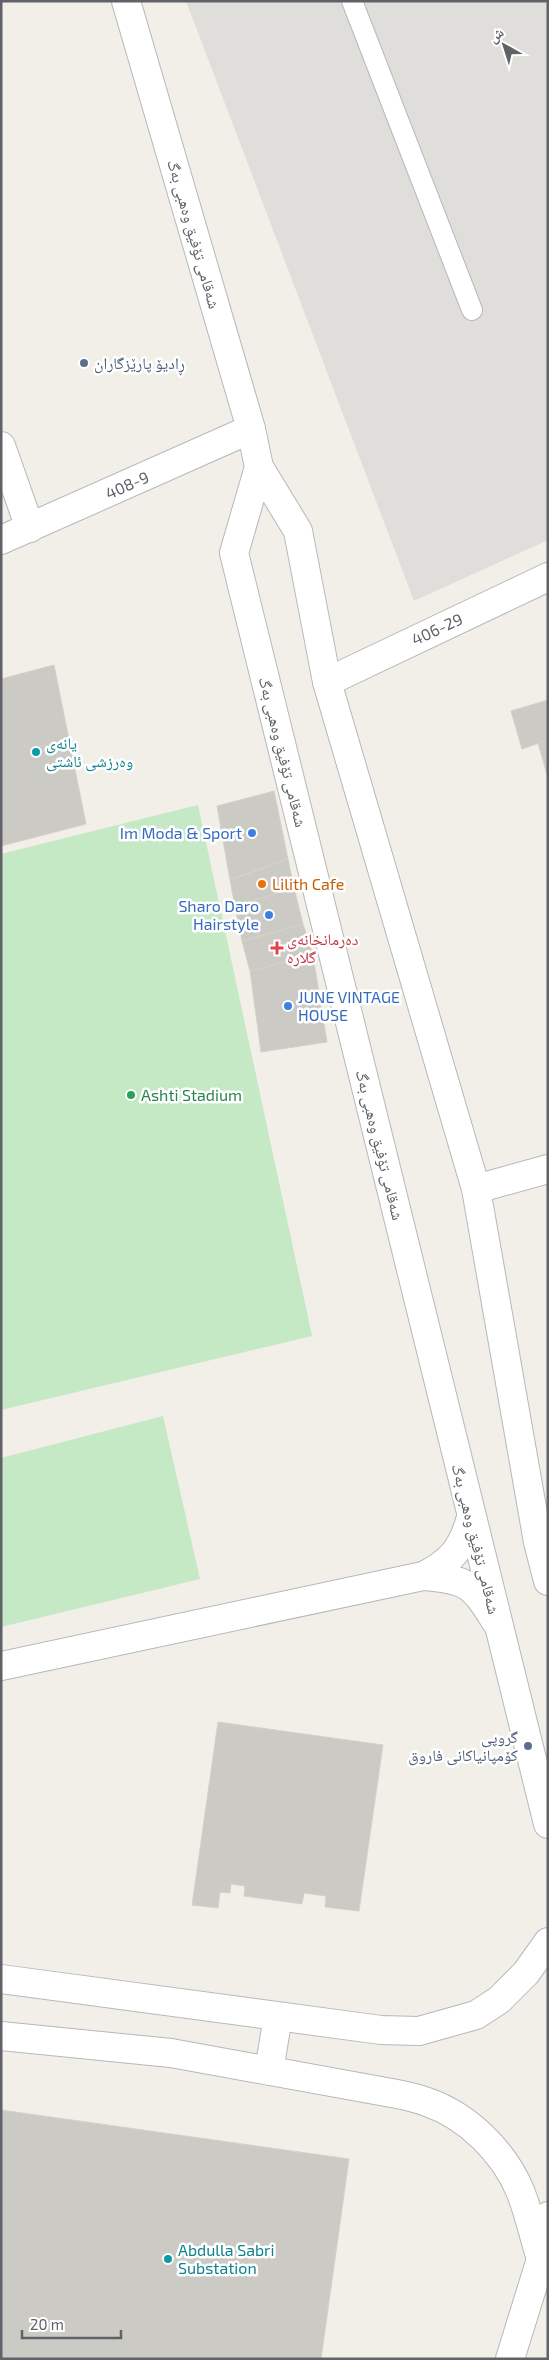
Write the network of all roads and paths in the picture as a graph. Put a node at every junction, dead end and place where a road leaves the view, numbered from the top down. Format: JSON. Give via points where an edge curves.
{"nodes":[{"id":1,"x":126,"y":1,"type":"edge"},
{"id":2,"x":352,"y":1,"type":"edge"},
{"id":3,"x":472,"y":310,"type":"dead end"},
{"id":4,"x":252,"y":430,"type":"junction"},
{"id":5,"x":1,"y":446,"type":"edge"},
{"id":6,"x":259,"y":467,"type":"junction"},
{"id":7,"x":30,"y":528,"type":"junction"},
{"id":8,"x":1,"y":540,"type":"edge"},
{"id":9,"x":548,"y":577,"type":"edge"},
{"id":10,"x":327,"y":682,"type":"junction"},
{"id":11,"x":548,"y":1169,"type":"edge"},
{"id":12,"x":476,"y":1189,"type":"junction"},
{"id":13,"x":471,"y":1517,"type":"junction"},
{"id":14,"x":423,"y":1576,"type":"junction"},
{"id":15,"x":548,"y":1581,"type":"edge"},
{"id":16,"x":496,"y":1622,"type":"junction"},
{"id":17,"x":1,"y":1666,"type":"edge"},
{"id":18,"x":548,"y":1824,"type":"edge"},
{"id":19,"x":548,"y":1942,"type":"edge"},
{"id":20,"x":1,"y":1979,"type":"edge"},
{"id":21,"x":278,"y":2016,"type":"junction"},
{"id":22,"x":1,"y":2036,"type":"edge"},
{"id":23,"x":269,"y":2071,"type":"junction"},
{"id":24,"x":548,"y":2216,"type":"edge"},
{"id":25,"x":541,"y":2259,"type":"junction"},
{"id":26,"x":510,"y":2359,"type":"edge"}],
"edges":[{"from":1,"to":4,"type":"street","name":"شەقامی تۆفیق وەهبی بەگ"},
{"from":2,"to":3,"type":"lane"},
{"from":4,"to":6,"type":"street","name":"شەقامی تۆفیق وەهبی بەگ"},
{"from":4,"to":7,"type":"street","name":"408-9"},
{"from":5,"to":7,"type":"street"},
{"from":6,"to":10,"type":"street","name":"شەقامی تۆفیق وەهبی بەگ","via":[[298,531]]},
{"from":6,"to":13,"type":"street","name":"شەقامی تۆفیق وەهبی بەگ","via":[[234,553]]},
{"from":7,"to":8,"type":"street","name":"408-9"},
{"from":9,"to":10,"type":"street","name":"406-29"},
{"from":10,"to":12,"type":"street","name":"شەقامی تۆفیق وەهبی بەگ"},
{"from":11,"to":12,"type":"street"},
{"from":12,"to":15,"type":"street","name":"شەقامی تۆفیق وەهبی بەگ","via":[[538,1542]]},
{"from":13,"to":14,"type":"street","via":[[466,1538],[451,1559]]},
{"from":13,"to":16,"type":"street","name":"شەقامی تۆفیق وەهبی بەگ"},
{"from":14,"to":16,"type":"street","via":[[460,1580],[478,1594]]},
{"from":14,"to":17,"type":"street"},
{"from":16,"to":18,"type":"street","name":"شەقامی تۆفیق وەهبی بەگ"},
{"from":19,"to":21,"type":"street","via":[[526,1973],[499,2000],[476,2015],[450,2023],[419,2031],[381,2030]]},
{"from":20,"to":21,"type":"street"},
{"from":21,"to":23,"type":"street"},
{"from":22,"to":23,"type":"street","via":[[171,2053]]},
{"from":23,"to":25,"type":"street","via":[[397,2094],[428,2102],[453,2114],[493,2147],[510,2169],[521,2193]]},
{"from":24,"to":25,"type":"street"},
{"from":25,"to":26,"type":"street"}]}
